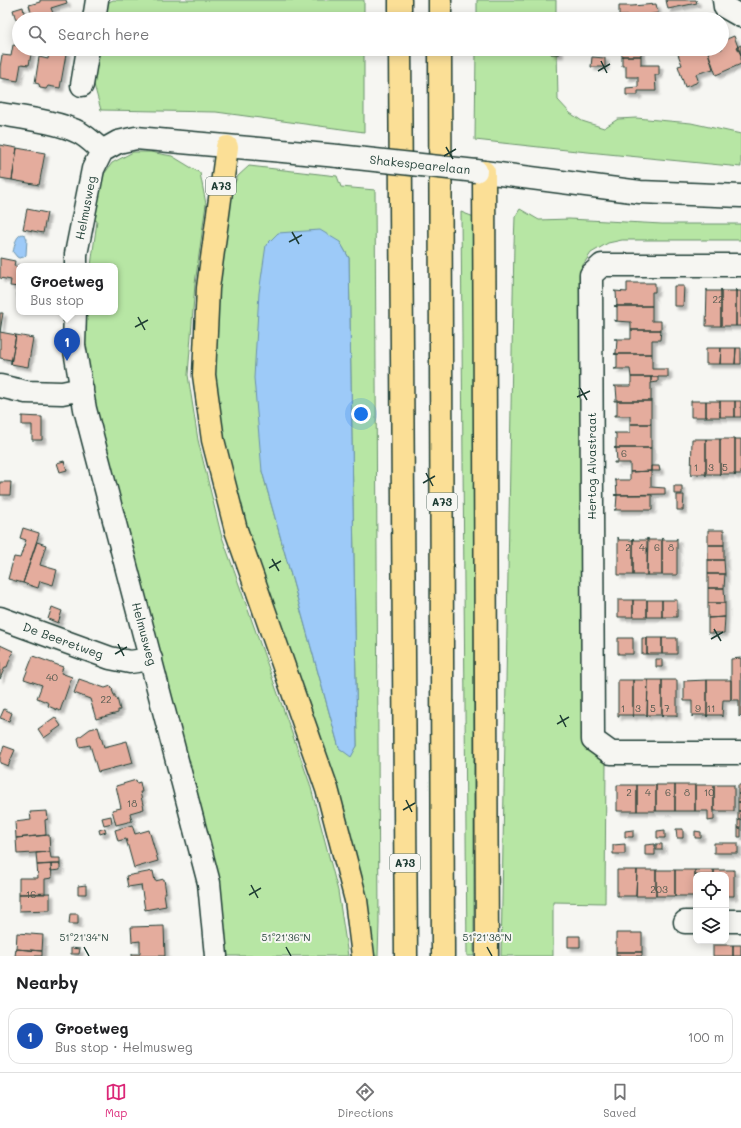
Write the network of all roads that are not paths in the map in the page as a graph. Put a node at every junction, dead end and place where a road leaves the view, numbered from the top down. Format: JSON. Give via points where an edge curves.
{"nodes":[{"id":1,"x":97,"y":0,"type":"edge"},
{"id":2,"x":400,"y":0,"type":"edge"},
{"id":3,"x":440,"y":0,"type":"edge"},
{"id":4,"x":724,"y":0,"type":"edge"},
{"id":5,"x":95,"y":12,"type":"edge"},
{"id":6,"x":400,"y":12,"type":"edge"},
{"id":7,"x":440,"y":12,"type":"edge"},
{"id":8,"x":741,"y":16,"type":"edge"},
{"id":9,"x":87,"y":56,"type":"edge"},
{"id":10,"x":400,"y":56,"type":"edge"},
{"id":11,"x":440,"y":56,"type":"edge"},
{"id":12,"x":82,"y":85,"type":"dead end"},
{"id":13,"x":0,"y":114,"type":"edge"},
{"id":14,"x":227,"y":147,"type":"junction"},
{"id":15,"x":102,"y":151,"type":"junction"},
{"id":16,"x":480,"y":172,"type":"junction"},
{"id":17,"x":741,"y":196,"type":"edge"},
{"id":18,"x":76,"y":263,"type":"edge"},
{"id":19,"x":741,"y":265,"type":"edge"},
{"id":20,"x":75,"y":315,"type":"edge"},
{"id":21,"x":0,"y":386,"type":"edge"},
{"id":22,"x":82,"y":389,"type":"junction"},
{"id":23,"x":0,"y":618,"type":"edge"},
{"id":24,"x":151,"y":659,"type":"junction"},
{"id":25,"x":741,"y":753,"type":"edge"},
{"id":26,"x":729,"y":921,"type":"edge"},
{"id":27,"x":741,"y":921,"type":"edge"},
{"id":28,"x":216,"y":956,"type":"edge"},
{"id":29,"x":363,"y":956,"type":"edge"},
{"id":30,"x":406,"y":956,"type":"edge"},
{"id":31,"x":443,"y":956,"type":"edge"},
{"id":32,"x":487,"y":956,"type":"edge"}],
"edges":[{"from":1,"to":5,"type":"street"},
{"from":2,"to":6,"type":"highway"},
{"from":3,"to":7,"type":"highway"},
{"from":4,"to":8,"type":"street","via":[[725,7]]},
{"from":9,"to":12,"type":"street"},
{"from":10,"to":30,"type":"highway","number":"A73"},
{"from":11,"to":31,"type":"highway","number":"A73"},
{"from":13,"to":15,"type":"street","via":[[73,130],[93,142]]},
{"from":14,"to":15,"type":"street","name":"Shakespearelaan","via":[[136,138],[118,142]]},
{"from":14,"to":16,"type":"street","name":"Shakespearelaan","bridge":true},
{"from":14,"to":29,"type":"highway","number":"A73","via":[[208,288],[204,375],[213,440],[236,530],[327,789],[356,900]]},
{"from":15,"to":18,"type":"street","name":"Helmusweg","via":[[93,169]]},
{"from":16,"to":17,"type":"street","name":"Shakespearelaan","via":[[640,192]]},
{"from":16,"to":32,"type":"highway"},
{"from":19,"to":25,"type":"street","name":"Hertog Alvastraat","via":[[602,265],[591,275],[593,740],[611,753]]},
{"from":20,"to":22,"type":"street","name":"Helmusweg","via":[[74,345]]},
{"from":21,"to":22,"type":"street","via":[[26,392],[62,393]]},
{"from":22,"to":24,"type":"street","name":"Helmusweg","via":[[85,409]]},
{"from":23,"to":24,"type":"street","name":"De Beeretweg","via":[[110,658],[130,662]]},
{"from":24,"to":28,"type":"street","name":"Helmusweg","via":[[209,883]]},
{"from":26,"to":27,"type":"street"}]}
